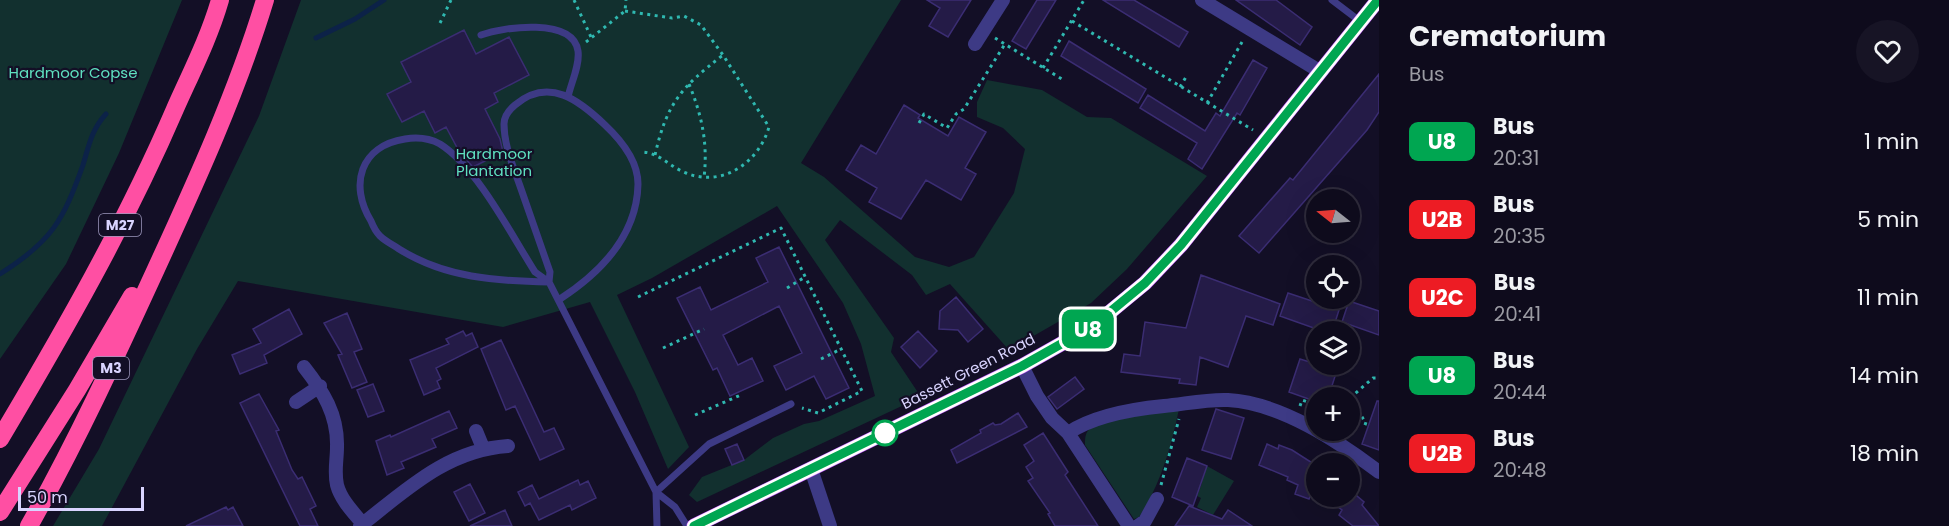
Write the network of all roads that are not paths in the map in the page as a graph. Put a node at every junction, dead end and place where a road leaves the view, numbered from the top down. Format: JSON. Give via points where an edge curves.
{"nodes":[{"id":1,"x":220,"y":0,"type":"edge"},
{"id":2,"x":265,"y":0,"type":"edge"},
{"id":3,"x":1003,"y":0,"type":"edge"},
{"id":4,"x":1202,"y":0,"type":"edge"},
{"id":5,"x":1332,"y":0,"type":"edge"},
{"id":6,"x":1378,"y":0,"type":"edge"},
{"id":7,"x":1361,"y":22,"type":"junction"},
{"id":8,"x":481,"y":35,"type":"dead end"},
{"id":9,"x":975,"y":44,"type":"dead end"},
{"id":10,"x":1321,"y":72,"type":"junction"},
{"id":11,"x":568,"y":97,"type":"junction"},
{"id":12,"x":185,"y":206,"type":"junction"},
{"id":13,"x":549,"y":282,"type":"junction"},
{"id":14,"x":560,"y":299,"type":"junction"},
{"id":15,"x":1022,"y":366,"type":"junction"},
{"id":16,"x":304,"y":367,"type":"dead end"},
{"id":17,"x":320,"y":386,"type":"junction"},
{"id":18,"x":296,"y":402,"type":"dead end"},
{"id":19,"x":791,"y":404,"type":"road end"},
{"id":20,"x":476,"y":431,"type":"dead end"},
{"id":21,"x":1068,"y":433,"type":"junction"},
{"id":22,"x":0,"y":439,"type":"edge"},
{"id":23,"x":508,"y":446,"type":"dead end"},
{"id":24,"x":483,"y":448,"type":"junction"},
{"id":25,"x":811,"y":469,"type":"junction"},
{"id":26,"x":1379,"y":472,"type":"edge"},
{"id":27,"x":656,"y":492,"type":"junction"},
{"id":28,"x":1157,"y":499,"type":"road end"},
{"id":29,"x":0,"y":512,"type":"edge"},
{"id":30,"x":361,"y":525,"type":"edge"},
{"id":31,"x":29,"y":526,"type":"edge"},
{"id":32,"x":657,"y":526,"type":"edge"},
{"id":33,"x":687,"y":526,"type":"edge"},
{"id":34,"x":694,"y":526,"type":"edge"},
{"id":35,"x":830,"y":526,"type":"edge"},
{"id":36,"x":1129,"y":526,"type":"edge"},
{"id":37,"x":1138,"y":526,"type":"edge"}],
"edges":[{"from":1,"to":22,"type":"highway","number":"M27","via":[[165,134],[93,279]]},
{"from":2,"to":12,"type":"highway","via":[[254,38]]},
{"from":3,"to":9,"type":"street"},
{"from":4,"to":10,"type":"street"},
{"from":5,"to":7,"type":"lane"},
{"from":6,"to":7,"type":"main road","name":"Bassett Green Road"},
{"from":7,"to":10,"type":"main road","name":"Bassett Green Road"},
{"from":8,"to":11,"type":"lane","via":[[501,28],[548,28],[574,40],[578,60]]},
{"from":10,"to":15,"type":"main road","name":"Bassett Green Road","via":[[1181,245],[1145,283],[1093,326]]},
{"from":11,"to":13,"type":"lane","via":[[550,92],[533,94],[509,110],[504,122],[507,148],[550,272]]},
{"from":11,"to":14,"type":"lane","via":[[581,102],[616,136],[630,154],[638,183],[621,241],[607,262]]},
{"from":12,"to":29,"type":"highway"},
{"from":12,"to":31,"type":"highway","number":"M3","via":[[98,396]]},
{"from":13,"to":13,"type":"lane","via":[[535,272],[481,187],[440,144],[418,136],[397,140],[376,150],[362,167],[359,190],[363,207],[380,236],[407,254],[463,276]]},
{"from":13,"to":14,"type":"lane"},
{"from":14,"to":27,"type":"lane"},
{"from":15,"to":21,"type":"street","via":[[1052,418]]},
{"from":15,"to":25,"type":"main road","name":"Bassett Green Road"},
{"from":16,"to":17,"type":"street"},
{"from":17,"to":18,"type":"street"},
{"from":17,"to":30,"type":"street","via":[[332,409],[337,431],[337,484]]},
{"from":19,"to":27,"type":"lane","via":[[709,444]]},
{"from":20,"to":24,"type":"street"},
{"from":21,"to":26,"type":"street","via":[[1079,425],[1119,413],[1229,400],[1290,415]]},
{"from":21,"to":36,"type":"street"},
{"from":23,"to":24,"type":"street"},
{"from":24,"to":30,"type":"street","via":[[433,471]]},
{"from":25,"to":34,"type":"main road","name":"Bassett Green Road"},
{"from":25,"to":35,"type":"street"},
{"from":27,"to":32,"type":"lane"},
{"from":27,"to":33,"type":"lane","via":[[675,507]]},
{"from":28,"to":37,"type":"street"}]}
